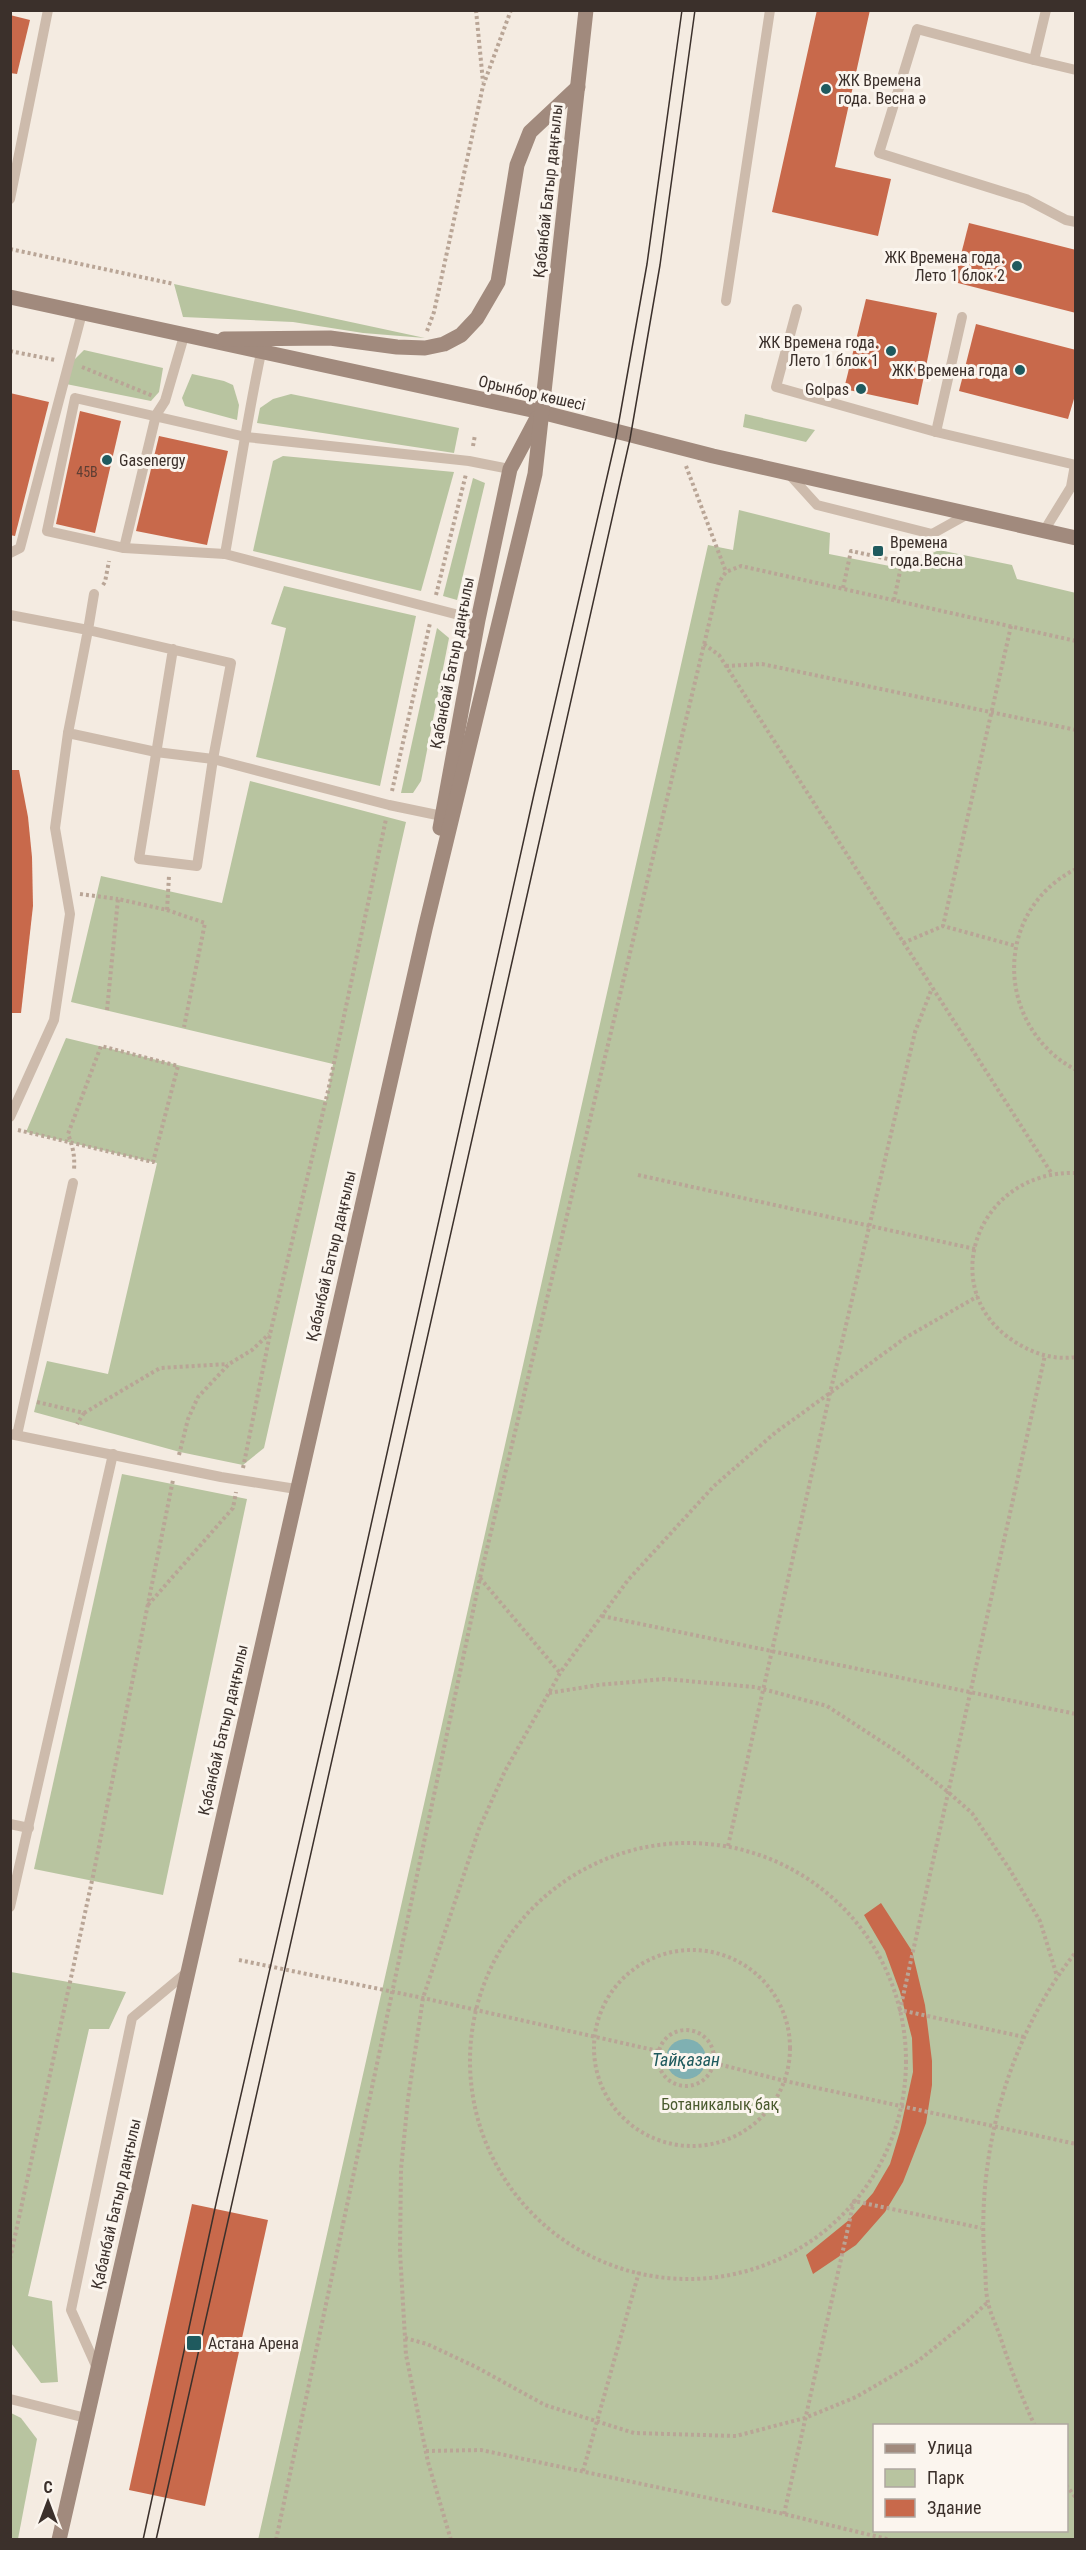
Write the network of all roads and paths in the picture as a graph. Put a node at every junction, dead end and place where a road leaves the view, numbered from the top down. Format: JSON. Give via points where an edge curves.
{"nodes":[{"id":1,"x":48,"y":10,"type":"edge"},
{"id":2,"x":476,"y":10,"type":"edge"},
{"id":3,"x":511,"y":10,"type":"edge"},
{"id":4,"x":586,"y":10,"type":"edge"},
{"id":5,"x":770,"y":10,"type":"edge"},
{"id":6,"x":1046,"y":10,"type":"edge"},
{"id":7,"x":1034,"y":60,"type":"junction"},
{"id":8,"x":1076,"y":70,"type":"edge"},
{"id":9,"x":483,"y":86,"type":"junction"},
{"id":10,"x":578,"y":87,"type":"junction"},
{"id":11,"x":10,"y":199,"type":"edge"},
{"id":12,"x":1076,"y":222,"type":"edge"},
{"id":13,"x":10,"y":249,"type":"edge"},
{"id":14,"x":174,"y":284,"type":"dead end"},
{"id":15,"x":10,"y":297,"type":"edge"},
{"id":16,"x":726,"y":301,"type":"dead end"},
{"id":17,"x":797,"y":309,"type":"dead end"},
{"id":18,"x":82,"y":313,"type":"junction"},
{"id":19,"x":962,"y":317,"type":"dead end"},
{"id":20,"x":191,"y":338,"type":"junction"},
{"id":21,"x":425,"y":338,"type":"dead end"},
{"id":22,"x":10,"y":351,"type":"edge"},
{"id":23,"x":261,"y":353,"type":"junction"},
{"id":24,"x":69,"y":363,"type":"junction"},
{"id":25,"x":165,"y":401,"type":"junction"},
{"id":26,"x":541,"y":412,"type":"junction"},
{"id":27,"x":156,"y":416,"type":"junction"},
{"id":28,"x":936,"y":432,"type":"junction"},
{"id":29,"x":475,"y":435,"type":"dead end"},
{"id":30,"x":246,"y":437,"type":"junction"},
{"id":31,"x":678,"y":447,"type":"junction"},
{"id":32,"x":469,"y":461,"type":"junction"},
{"id":33,"x":1075,"y":465,"type":"edge"},
{"id":34,"x":510,"y":470,"type":"junction"},
{"id":35,"x":788,"y":473,"type":"junction"},
{"id":36,"x":968,"y":514,"type":"junction"},
{"id":37,"x":1044,"y":531,"type":"junction"},
{"id":38,"x":1076,"y":540,"type":"edge"},
{"id":39,"x":112,"y":545,"type":"junction"},
{"id":40,"x":124,"y":548,"type":"junction"},
{"id":41,"x":10,"y":553,"type":"edge"},
{"id":42,"x":225,"y":554,"type":"junction"},
{"id":43,"x":726,"y":572,"type":"junction"},
{"id":44,"x":843,"y":588,"type":"junction"},
{"id":45,"x":94,"y":594,"type":"joint"},
{"id":46,"x":894,"y":600,"type":"junction"},
{"id":47,"x":433,"y":609,"type":"junction"},
{"id":48,"x":10,"y":615,"type":"edge"},
{"id":49,"x":478,"y":620,"type":"junction"},
{"id":50,"x":1011,"y":626,"type":"junction"},
{"id":51,"x":88,"y":630,"type":"junction"},
{"id":52,"x":1076,"y":641,"type":"edge"},
{"id":53,"x":704,"y":644,"type":"junction"},
{"id":54,"x":173,"y":649,"type":"junction"},
{"id":55,"x":726,"y":666,"type":"junction"},
{"id":56,"x":991,"y":711,"type":"junction"},
{"id":57,"x":1076,"y":730,"type":"edge"},
{"id":58,"x":68,"y":733,"type":"junction"},
{"id":59,"x":156,"y":752,"type":"junction"},
{"id":60,"x":213,"y":759,"type":"junction"},
{"id":61,"x":389,"y":805,"type":"junction"},
{"id":62,"x":442,"y":816,"type":"junction"},
{"id":63,"x":170,"y":863,"type":"junction"},
{"id":64,"x":1076,"y":869,"type":"edge"},
{"id":65,"x":66,"y":892,"type":"junction"},
{"id":66,"x":118,"y":899,"type":"junction"},
{"id":67,"x":167,"y":910,"type":"junction"},
{"id":68,"x":943,"y":926,"type":"junction"},
{"id":69,"x":425,"y":929,"type":"junction"},
{"id":70,"x":903,"y":943,"type":"junction"},
{"id":71,"x":1016,"y":946,"type":"junction"},
{"id":72,"x":932,"y":988,"type":"junction"},
{"id":73,"x":107,"y":1010,"type":"dead end"},
{"id":74,"x":184,"y":1027,"type":"dead end"},
{"id":75,"x":1076,"y":1070,"type":"edge"},
{"id":76,"x":10,"y":1117,"type":"edge"},
{"id":77,"x":10,"y":1128,"type":"edge"},
{"id":78,"x":71,"y":1143,"type":"junction"},
{"id":79,"x":1076,"y":1173,"type":"edge"},
{"id":80,"x":638,"y":1174,"type":"dead end"},
{"id":81,"x":1052,"y":1174,"type":"junction"},
{"id":82,"x":73,"y":1183,"type":"joint"},
{"id":83,"x":869,"y":1226,"type":"junction"},
{"id":84,"x":975,"y":1249,"type":"junction"},
{"id":85,"x":978,"y":1296,"type":"junction"},
{"id":86,"x":1045,"y":1355,"type":"junction"},
{"id":87,"x":1076,"y":1357,"type":"edge"},
{"id":88,"x":229,"y":1364,"type":"dead end"},
{"id":89,"x":830,"y":1392,"type":"junction"},
{"id":90,"x":25,"y":1400,"type":"junction"},
{"id":91,"x":84,"y":1413,"type":"junction"},
{"id":92,"x":77,"y":1424,"type":"dead end"},
{"id":93,"x":14,"y":1434,"type":"edge"},
{"id":94,"x":113,"y":1454,"type":"junction"},
{"id":95,"x":239,"y":1480,"type":"junction"},
{"id":96,"x":296,"y":1489,"type":"junction"},
{"id":97,"x":480,"y":1578,"type":"junction"},
{"id":98,"x":602,"y":1616,"type":"junction"},
{"id":99,"x":772,"y":1651,"type":"junction"},
{"id":100,"x":560,"y":1672,"type":"junction"},
{"id":101,"x":764,"y":1689,"type":"junction"},
{"id":102,"x":970,"y":1692,"type":"junction"},
{"id":103,"x":549,"y":1693,"type":"junction"},
{"id":104,"x":1076,"y":1714,"type":"edge"},
{"id":105,"x":948,"y":1792,"type":"junction"},
{"id":106,"x":10,"y":1824,"type":"edge"},
{"id":107,"x":29,"y":1828,"type":"junction"},
{"id":108,"x":728,"y":1846,"type":"junction"},
{"id":109,"x":10,"y":1907,"type":"edge"},
{"id":110,"x":1076,"y":1952,"type":"edge"},
{"id":111,"x":239,"y":1960,"type":"dead end"},
{"id":112,"x":186,"y":1973,"type":"junction"},
{"id":113,"x":1057,"y":1976,"type":"junction"},
{"id":114,"x":392,"y":1991,"type":"junction"},
{"id":115,"x":423,"y":1998,"type":"junction"},
{"id":116,"x":476,"y":2009,"type":"junction"},
{"id":117,"x":900,"y":2010,"type":"junction"},
{"id":118,"x":595,"y":2036,"type":"junction"},
{"id":119,"x":1024,"y":2037,"type":"junction"},
{"id":120,"x":658,"y":2050,"type":"junction"},
{"id":121,"x":714,"y":2063,"type":"junction"},
{"id":122,"x":784,"y":2081,"type":"junction"},
{"id":123,"x":901,"y":2106,"type":"junction"},
{"id":124,"x":994,"y":2125,"type":"junction"},
{"id":125,"x":1076,"y":2144,"type":"edge"},
{"id":126,"x":854,"y":2201,"type":"junction"},
{"id":127,"x":981,"y":2228,"type":"junction"},
{"id":128,"x":10,"y":2259,"type":"edge"},
{"id":129,"x":639,"y":2272,"type":"junction"},
{"id":130,"x":988,"y":2302,"type":"junction"},
{"id":131,"x":405,"y":2338,"type":"junction"},
{"id":132,"x":98,"y":2368,"type":"junction"},
{"id":133,"x":10,"y":2399,"type":"edge"},
{"id":134,"x":86,"y":2418,"type":"junction"},
{"id":135,"x":805,"y":2418,"type":"junction"},
{"id":136,"x":598,"y":2422,"type":"junction"},
{"id":137,"x":1034,"y":2424,"type":"edge"},
{"id":138,"x":426,"y":2451,"type":"junction"},
{"id":139,"x":583,"y":2471,"type":"junction"},
{"id":140,"x":784,"y":2514,"type":"junction"},
{"id":141,"x":59,"y":2540,"type":"edge"},
{"id":142,"x":276,"y":2540,"type":"edge"},
{"id":143,"x":451,"y":2540,"type":"edge"},
{"id":144,"x":891,"y":2540,"type":"edge"}],
"edges":[{"from":1,"to":11,"type":"lane"},
{"from":2,"to":9,"type":"path"},
{"from":3,"to":9,"type":"path"},
{"from":4,"to":10,"type":"main road","name":"Қабанбай Батыр даңғылы"},
{"from":5,"to":16,"type":"lane"},
{"from":6,"to":7,"type":"lane"},
{"from":7,"to":8,"type":"lane"},
{"from":7,"to":12,"type":"lane","via":[[917,29],[879,153],[1026,199]]},
{"from":9,"to":21,"type":"path"},
{"from":10,"to":20,"type":"main road","via":[[530,132],[517,165],[498,282],[477,318],[461,334],[444,344],[425,348],[320,338]]},
{"from":10,"to":26,"type":"main road","name":"Қабанбай Батыр даңғылы"},
{"from":13,"to":14,"type":"path"},
{"from":15,"to":18,"type":"main road","name":"Орынбор көшесі"},
{"from":17,"to":28,"type":"lane","via":[[776,387]]},
{"from":18,"to":20,"type":"main road","name":"Орынбор көшесі"},
{"from":18,"to":24,"type":"lane"},
{"from":19,"to":28,"type":"lane"},
{"from":20,"to":23,"type":"main road","name":"Орынбор көшесі"},
{"from":20,"to":25,"type":"lane"},
{"from":22,"to":24,"type":"path"},
{"from":23,"to":26,"type":"main road","name":"Орынбор көшесі"},
{"from":23,"to":30,"type":"lane"},
{"from":24,"to":25,"type":"path"},
{"from":24,"to":41,"type":"lane","via":[[20,548]]},
{"from":25,"to":27,"type":"lane"},
{"from":26,"to":31,"type":"main road","name":"Орынбор көшесі"},
{"from":26,"to":34,"type":"main road","name":"Қабанбай Батыр даңғылы"},
{"from":26,"to":69,"type":"main road","name":"Қабанбай Батыр даңғылы","via":[[535,474]]},
{"from":27,"to":30,"type":"lane"},
{"from":27,"to":39,"type":"lane","via":[[75,398],[46,531]]},
{"from":27,"to":40,"type":"lane"},
{"from":28,"to":33,"type":"lane"},
{"from":29,"to":32,"type":"path"},
{"from":30,"to":32,"type":"lane"},
{"from":30,"to":42,"type":"lane"},
{"from":31,"to":35,"type":"main road","name":"Орынбор көшесі"},
{"from":31,"to":43,"type":"path"},
{"from":32,"to":34,"type":"lane"},
{"from":32,"to":47,"type":"path"},
{"from":33,"to":37,"type":"lane","via":[[1071,487]]},
{"from":34,"to":49,"type":"main road","name":"Қабанбай Батыр даңғылы"},
{"from":35,"to":36,"type":"main road","name":"Орынбор көшесі"},
{"from":35,"to":36,"type":"lane","via":[[817,505],[932,534]]},
{"from":36,"to":37,"type":"main road","name":"Орынбор көшесі"},
{"from":37,"to":38,"type":"main road","name":"Орынбор көшесі"},
{"from":39,"to":40,"type":"lane"},
{"from":39,"to":45,"type":"path","via":[[105,582]]},
{"from":40,"to":42,"type":"lane"},
{"from":42,"to":47,"type":"lane"},
{"from":43,"to":44,"type":"path","via":[[741,566]]},
{"from":43,"to":53,"type":"path","via":[[719,582]]},
{"from":44,"to":46,"type":"path"},
{"from":44,"to":46,"type":"path","via":[[851,551],[902,562]]},
{"from":45,"to":51,"type":"lane"},
{"from":46,"to":50,"type":"path"},
{"from":47,"to":49,"type":"lane"},
{"from":47,"to":61,"type":"path"},
{"from":48,"to":51,"type":"lane"},
{"from":49,"to":62,"type":"main road","name":"Қабанбай Батыр даңғылы"},
{"from":50,"to":52,"type":"path"},
{"from":50,"to":56,"type":"path"},
{"from":51,"to":54,"type":"lane"},
{"from":51,"to":58,"type":"lane"},
{"from":53,"to":55,"type":"path"},
{"from":53,"to":97,"type":"path"},
{"from":54,"to":59,"type":"lane"},
{"from":54,"to":60,"type":"lane","via":[[231,663]]},
{"from":55,"to":56,"type":"path","via":[[762,664]]},
{"from":55,"to":70,"type":"path"},
{"from":56,"to":57,"type":"path"},
{"from":56,"to":68,"type":"path"},
{"from":58,"to":59,"type":"lane"},
{"from":58,"to":65,"type":"lane","via":[[55,828]]},
{"from":59,"to":60,"type":"lane"},
{"from":59,"to":63,"type":"lane","via":[[139,859]]},
{"from":60,"to":61,"type":"lane"},
{"from":60,"to":63,"type":"lane","via":[[197,866]]},
{"from":61,"to":62,"type":"lane"},
{"from":61,"to":95,"type":"path"},
{"from":62,"to":69,"type":"main road","name":"Қабанбай Батыр даңғылы"},
{"from":63,"to":67,"type":"path"},
{"from":64,"to":71,"type":"path","via":[[1043,893],[1023,924]]},
{"from":65,"to":66,"type":"path"},
{"from":65,"to":76,"type":"lane","via":[[70,914],[54,1020]]},
{"from":66,"to":67,"type":"path"},
{"from":66,"to":73,"type":"path"},
{"from":67,"to":74,"type":"path","via":[[206,924]]},
{"from":68,"to":70,"type":"path"},
{"from":68,"to":71,"type":"path"},
{"from":69,"to":96,"type":"main road","name":"Қабанбай Батыр даңғылы"},
{"from":70,"to":72,"type":"path"},
{"from":71,"to":75,"type":"path","via":[[1014,979],[1023,1016],[1044,1047]]},
{"from":72,"to":81,"type":"path"},
{"from":72,"to":83,"type":"path","via":[[915,1032]]},
{"from":77,"to":78,"type":"path"},
{"from":78,"to":78,"type":"path","via":[[153,1162],[178,1066],[101,1046],[68,1134]]},
{"from":78,"to":82,"type":"path","via":[[75,1152]]},
{"from":79,"to":81,"type":"path"},
{"from":80,"to":83,"type":"path"},
{"from":81,"to":84,"type":"path","via":[[1026,1182],[1003,1197],[986,1218]]},
{"from":82,"to":90,"type":"lane"},
{"from":83,"to":84,"type":"path"},
{"from":83,"to":89,"type":"path"},
{"from":84,"to":85,"type":"path","via":[[973,1270]]},
{"from":85,"to":86,"type":"path","via":[[999,1329],[1014,1342]]},
{"from":85,"to":89,"type":"path","via":[[905,1338]]},
{"from":86,"to":87,"type":"path"},
{"from":86,"to":102,"type":"path"},
{"from":88,"to":91,"type":"path","via":[[160,1368]]},
{"from":89,"to":98,"type":"path","via":[[714,1486],[628,1580]]},
{"from":89,"to":99,"type":"path"},
{"from":90,"to":91,"type":"path"},
{"from":90,"to":93,"type":"lane"},
{"from":91,"to":92,"type":"path"},
{"from":93,"to":94,"type":"lane"},
{"from":94,"to":95,"type":"lane"},
{"from":94,"to":107,"type":"lane"},
{"from":95,"to":96,"type":"lane"},
{"from":95,"to":128,"type":"path","via":[[233,1508],[148,1605]]},
{"from":96,"to":112,"type":"main road","name":"Қабанбай Батыр даңғылы"},
{"from":97,"to":100,"type":"path"},
{"from":97,"to":114,"type":"path"},
{"from":98,"to":99,"type":"path"},
{"from":98,"to":100,"type":"path"},
{"from":99,"to":101,"type":"path"},
{"from":99,"to":102,"type":"path"},
{"from":100,"to":103,"type":"path"},
{"from":101,"to":103,"type":"path","via":[[665,1679]]},
{"from":101,"to":105,"type":"path","via":[[827,1706],[899,1753]]},
{"from":101,"to":108,"type":"path"},
{"from":102,"to":104,"type":"path"},
{"from":102,"to":105,"type":"path"},
{"from":103,"to":115,"type":"path","via":[[505,1770],[479,1829]]},
{"from":105,"to":113,"type":"path","via":[[972,1813],[1040,1921]]},
{"from":105,"to":117,"type":"path"},
{"from":106,"to":107,"type":"lane"},
{"from":107,"to":109,"type":"lane"},
{"from":108,"to":116,"type":"path","via":[[681,1843],[634,1849],[590,1866],[550,1892],[517,1925],[492,1965]]},
{"from":108,"to":117,"type":"path","via":[[774,1860],[794,1871],[815,1883],[850,1914],[878,1952]]},
{"from":110,"to":113,"type":"path"},
{"from":111,"to":114,"type":"path"},
{"from":112,"to":132,"type":"main road","name":"Қабанбай Батыр даңғылы"},
{"from":112,"to":132,"type":"lane","via":[[132,2018],[71,2310]]},
{"from":113,"to":119,"type":"path"},
{"from":114,"to":115,"type":"path"},
{"from":114,"to":142,"type":"path"},
{"from":115,"to":116,"type":"path"},
{"from":115,"to":131,"type":"path","via":[[401,2169]]},
{"from":116,"to":118,"type":"path"},
{"from":116,"to":129,"type":"path","via":[[470,2056],[474,2103],[488,2148],[512,2189],[543,2224],[582,2251]]},
{"from":117,"to":119,"type":"path"},
{"from":117,"to":123,"type":"path","via":[[906,2042]]},
{"from":118,"to":120,"type":"path"},
{"from":118,"to":122,"type":"path","via":[[596,2069],[610,2102],[635,2128],[668,2143],[704,2145],[738,2135],[766,2112]]},
{"from":118,"to":122,"type":"path","via":[[607,1999],[618,1984],[646,1962],[680,1951],[720,1954],[763,1980],[783,2010],[790,2046],[790,2065]]},
{"from":119,"to":124,"type":"path"},
{"from":120,"to":121,"type":"path","via":[[669,2035],[678,2031],[697,2032],[711,2045]]},
{"from":120,"to":121,"type":"path","via":[[659,2069],[671,2083],[680,2086],[698,2084],[711,2072]]},
{"from":121,"to":122,"type":"path"},
{"from":122,"to":123,"type":"path"},
{"from":123,"to":124,"type":"path"},
{"from":123,"to":126,"type":"path","via":[[894,2135],[873,2177]]},
{"from":124,"to":125,"type":"path"},
{"from":124,"to":127,"type":"path"},
{"from":126,"to":127,"type":"path"},
{"from":126,"to":129,"type":"path","via":[[807,2244],[765,2265],[719,2277],[672,2278]]},
{"from":126,"to":135,"type":"path"},
{"from":127,"to":130,"type":"path"},
{"from":129,"to":136,"type":"path"},
{"from":130,"to":135,"type":"path","via":[[918,2361],[856,2397]]},
{"from":130,"to":137,"type":"path","via":[[1018,2391]]},
{"from":131,"to":136,"type":"path","via":[[476,2367],[545,2405]]},
{"from":131,"to":138,"type":"path"},
{"from":132,"to":134,"type":"main road","name":"Қабанбай Батыр даңғылы"},
{"from":133,"to":134,"type":"lane"},
{"from":134,"to":141,"type":"main road","name":"Қабанбай Батыр даңғылы"},
{"from":135,"to":136,"type":"path","via":[[736,2436],[634,2433]]},
{"from":135,"to":140,"type":"path"},
{"from":136,"to":139,"type":"path"},
{"from":138,"to":139,"type":"path","via":[[481,2450]]},
{"from":138,"to":143,"type":"path"},
{"from":139,"to":140,"type":"path"},
{"from":140,"to":144,"type":"path"}]}
